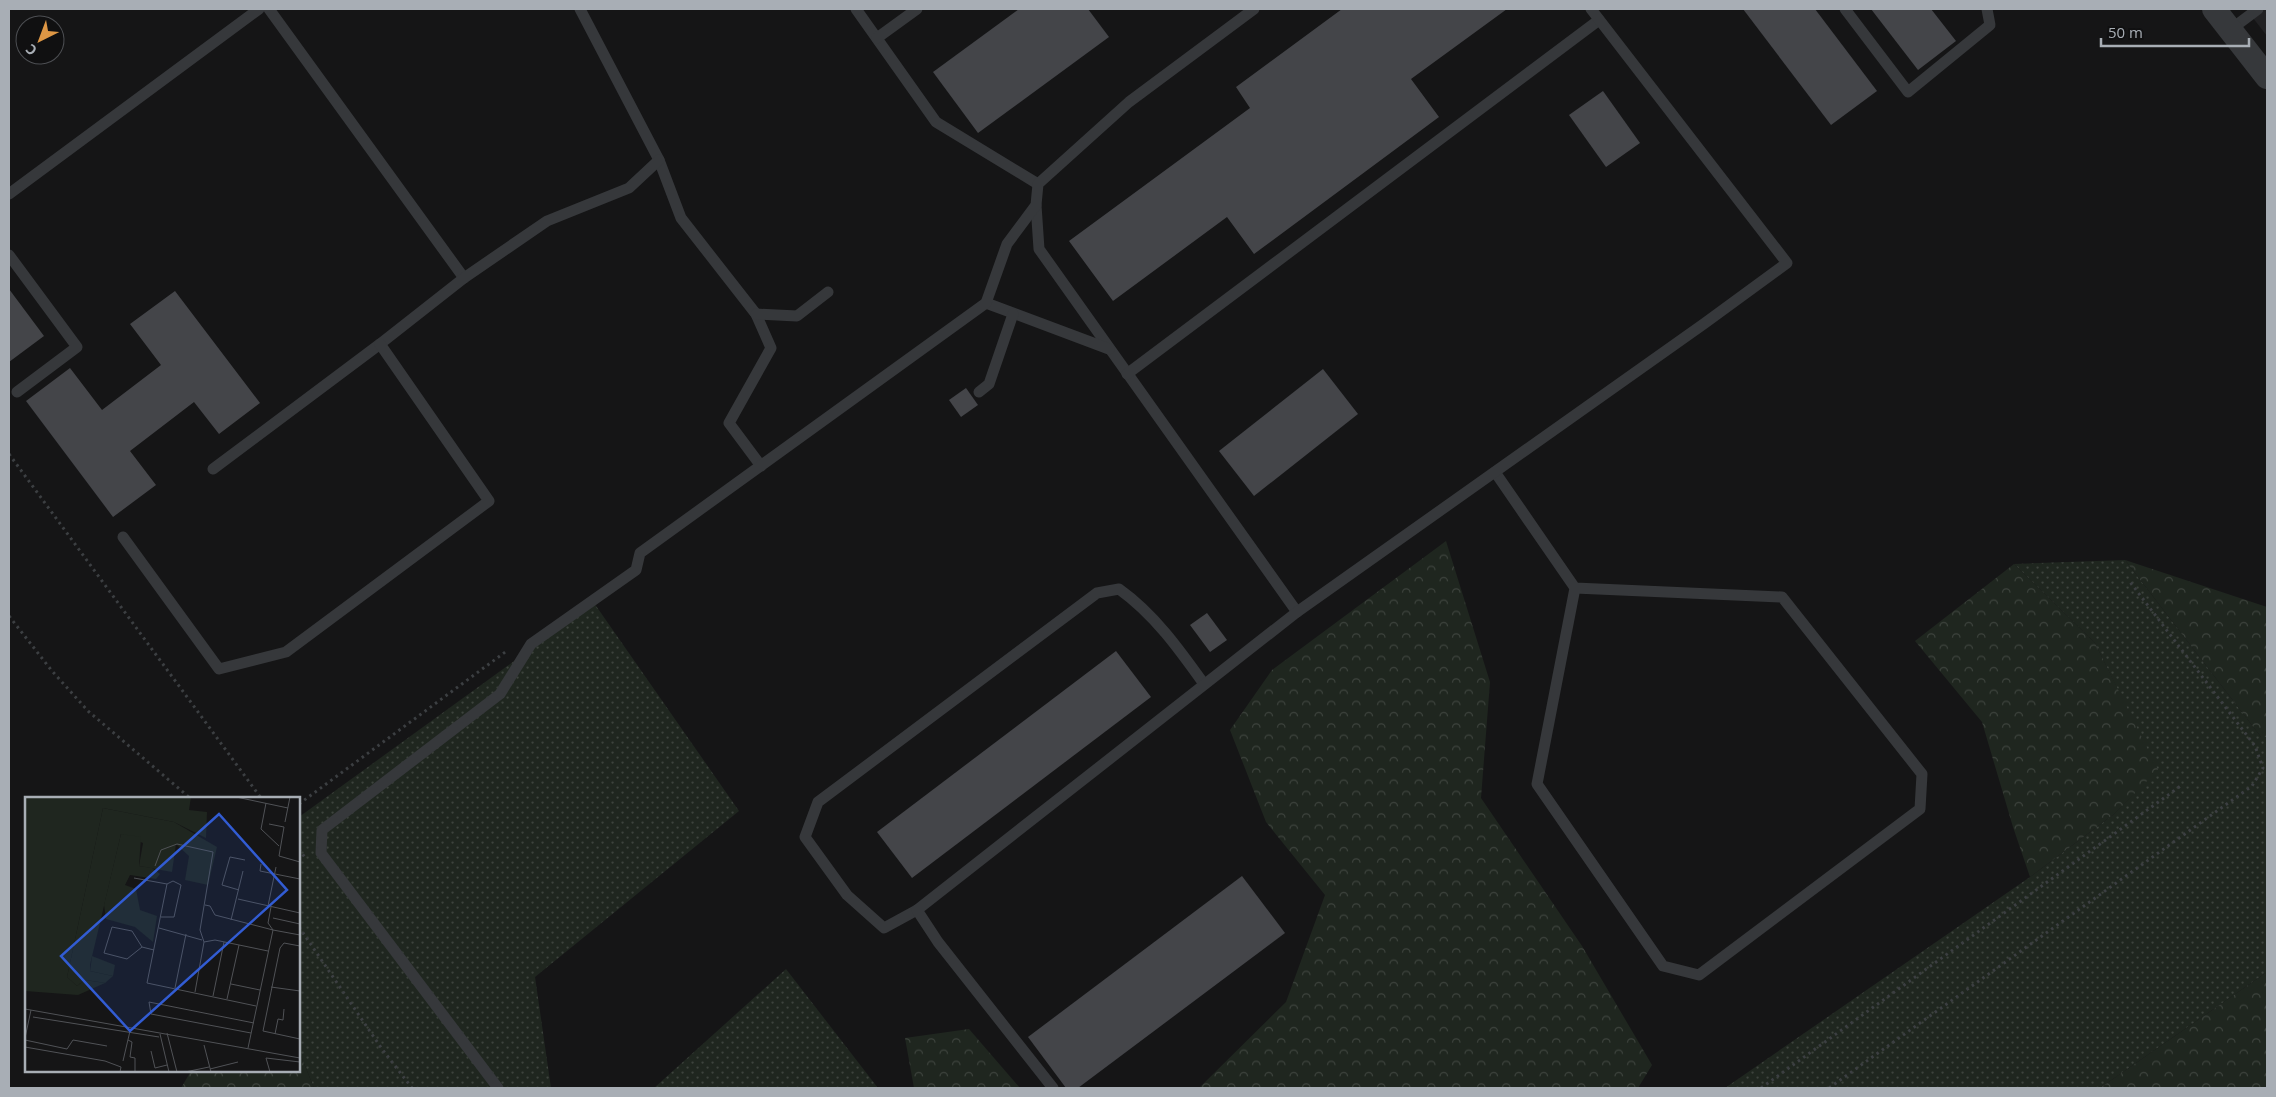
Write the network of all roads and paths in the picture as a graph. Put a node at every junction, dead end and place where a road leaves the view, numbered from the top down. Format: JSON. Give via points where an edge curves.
{"nodes":[{"id":1,"x":259,"y":9,"type":"edge"},
{"id":2,"x":268,"y":9,"type":"edge"},
{"id":3,"x":580,"y":9,"type":"edge"},
{"id":4,"x":856,"y":9,"type":"edge"},
{"id":5,"x":918,"y":9,"type":"edge"},
{"id":6,"x":1254,"y":9,"type":"edge"},
{"id":7,"x":1591,"y":9,"type":"edge"},
{"id":8,"x":1845,"y":9,"type":"edge"},
{"id":9,"x":1987,"y":9,"type":"edge"},
{"id":10,"x":2214,"y":9,"type":"edge"},
{"id":11,"x":2258,"y":9,"type":"edge"},
{"id":12,"x":1599,"y":20,"type":"junction"},
{"id":13,"x":2230,"y":30,"type":"junction"},
{"id":14,"x":877,"y":38,"type":"junction"},
{"id":15,"x":2267,"y":77,"type":"edge"},
{"id":16,"x":659,"y":160,"type":"junction"},
{"id":17,"x":1038,"y":184,"type":"junction"},
{"id":18,"x":9,"y":194,"type":"edge"},
{"id":19,"x":1036,"y":205,"type":"junction"},
{"id":20,"x":9,"y":256,"type":"edge"},
{"id":21,"x":464,"y":278,"type":"junction"},
{"id":22,"x":828,"y":292,"type":"dead end"},
{"id":23,"x":986,"y":303,"type":"junction"},
{"id":24,"x":756,"y":314,"type":"junction"},
{"id":25,"x":1012,"y":314,"type":"junction"},
{"id":26,"x":380,"y":344,"type":"junction"},
{"id":27,"x":1109,"y":349,"type":"junction"},
{"id":28,"x":1127,"y":374,"type":"junction"},
{"id":29,"x":17,"y":392,"type":"dead end"},
{"id":30,"x":979,"y":392,"type":"dead end"},
{"id":31,"x":9,"y":454,"type":"edge"},
{"id":32,"x":761,"y":466,"type":"junction"},
{"id":33,"x":213,"y":469,"type":"dead end"},
{"id":34,"x":1495,"y":472,"type":"junction"},
{"id":35,"x":123,"y":538,"type":"dead end"},
{"id":36,"x":2130,"y":582,"type":"dead end"},
{"id":37,"x":1575,"y":588,"type":"junction"},
{"id":38,"x":1297,"y":612,"type":"junction"},
{"id":39,"x":9,"y":616,"type":"edge"},
{"id":40,"x":513,"y":646,"type":"dead end"},
{"id":41,"x":1204,"y":684,"type":"junction"},
{"id":42,"x":2182,"y":785,"type":"dead end"},
{"id":43,"x":189,"y":797,"type":"edge"},
{"id":44,"x":260,"y":797,"type":"edge"},
{"id":45,"x":300,"y":803,"type":"edge"},
{"id":46,"x":917,"y":910,"type":"junction"},
{"id":47,"x":300,"y":928,"type":"edge"},
{"id":48,"x":412,"y":1088,"type":"edge"},
{"id":49,"x":498,"y":1088,"type":"edge"},
{"id":50,"x":1052,"y":1088,"type":"edge"},
{"id":51,"x":1761,"y":1088,"type":"edge"},
{"id":52,"x":1829,"y":1088,"type":"edge"}],
"edges":[{"from":1,"to":18,"type":"lane"},
{"from":2,"to":21,"type":"lane"},
{"from":3,"to":16,"type":"lane"},
{"from":4,"to":14,"type":"lane"},
{"from":5,"to":14,"type":"lane"},
{"from":6,"to":17,"type":"lane","via":[[1130,102]]},
{"from":7,"to":12,"type":"lane"},
{"from":8,"to":9,"type":"lane","via":[[1908,92],[1990,25]]},
{"from":10,"to":13,"type":"street"},
{"from":11,"to":13,"type":"lane"},
{"from":12,"to":28,"type":"lane"},
{"from":12,"to":34,"type":"lane","via":[[1787,263]]},
{"from":13,"to":15,"type":"street"},
{"from":14,"to":17,"type":"lane","via":[[936,122]]},
{"from":16,"to":21,"type":"lane","via":[[630,188],[547,221]]},
{"from":16,"to":24,"type":"lane","via":[[682,218]]},
{"from":17,"to":19,"type":"lane"},
{"from":19,"to":23,"type":"lane","via":[[1007,244]]},
{"from":19,"to":27,"type":"lane","via":[[1039,249]]},
{"from":20,"to":29,"type":"lane","via":[[77,346]]},
{"from":21,"to":26,"type":"lane"},
{"from":22,"to":24,"type":"lane","via":[[797,316]]},
{"from":23,"to":25,"type":"lane"},
{"from":23,"to":32,"type":"lane"},
{"from":24,"to":32,"type":"lane","via":[[770,348],[729,423]]},
{"from":25,"to":27,"type":"lane"},
{"from":25,"to":30,"type":"lane","via":[[989,384]]},
{"from":26,"to":33,"type":"lane"},
{"from":26,"to":35,"type":"lane","via":[[488,501],[286,652],[219,668]]},
{"from":27,"to":28,"type":"lane"},
{"from":28,"to":38,"type":"lane"},
{"from":31,"to":44,"type":"path"},
{"from":32,"to":49,"type":"lane","via":[[640,553],[636,570],[531,644],[500,694],[322,830],[321,853]]},
{"from":34,"to":37,"type":"lane"},
{"from":34,"to":38,"type":"lane"},
{"from":36,"to":52,"type":"path","via":[[2255,746],[2263,768],[2252,786]]},
{"from":37,"to":37,"type":"lane","via":[[1537,784],[1663,966],[1699,975],[1920,809],[1922,774],[1782,597]]},
{"from":38,"to":41,"type":"lane"},
{"from":39,"to":43,"type":"path","via":[[88,711]]},
{"from":40,"to":45,"type":"path"},
{"from":41,"to":46,"type":"lane"},
{"from":41,"to":46,"type":"lane","via":[[1168,635],[1136,601],[1119,589],[1096,593],[818,802],[805,837],[847,895],[884,928]]},
{"from":42,"to":51,"type":"path"},
{"from":46,"to":50,"type":"lane","via":[[938,942]]},
{"from":47,"to":48,"type":"path"}]}
